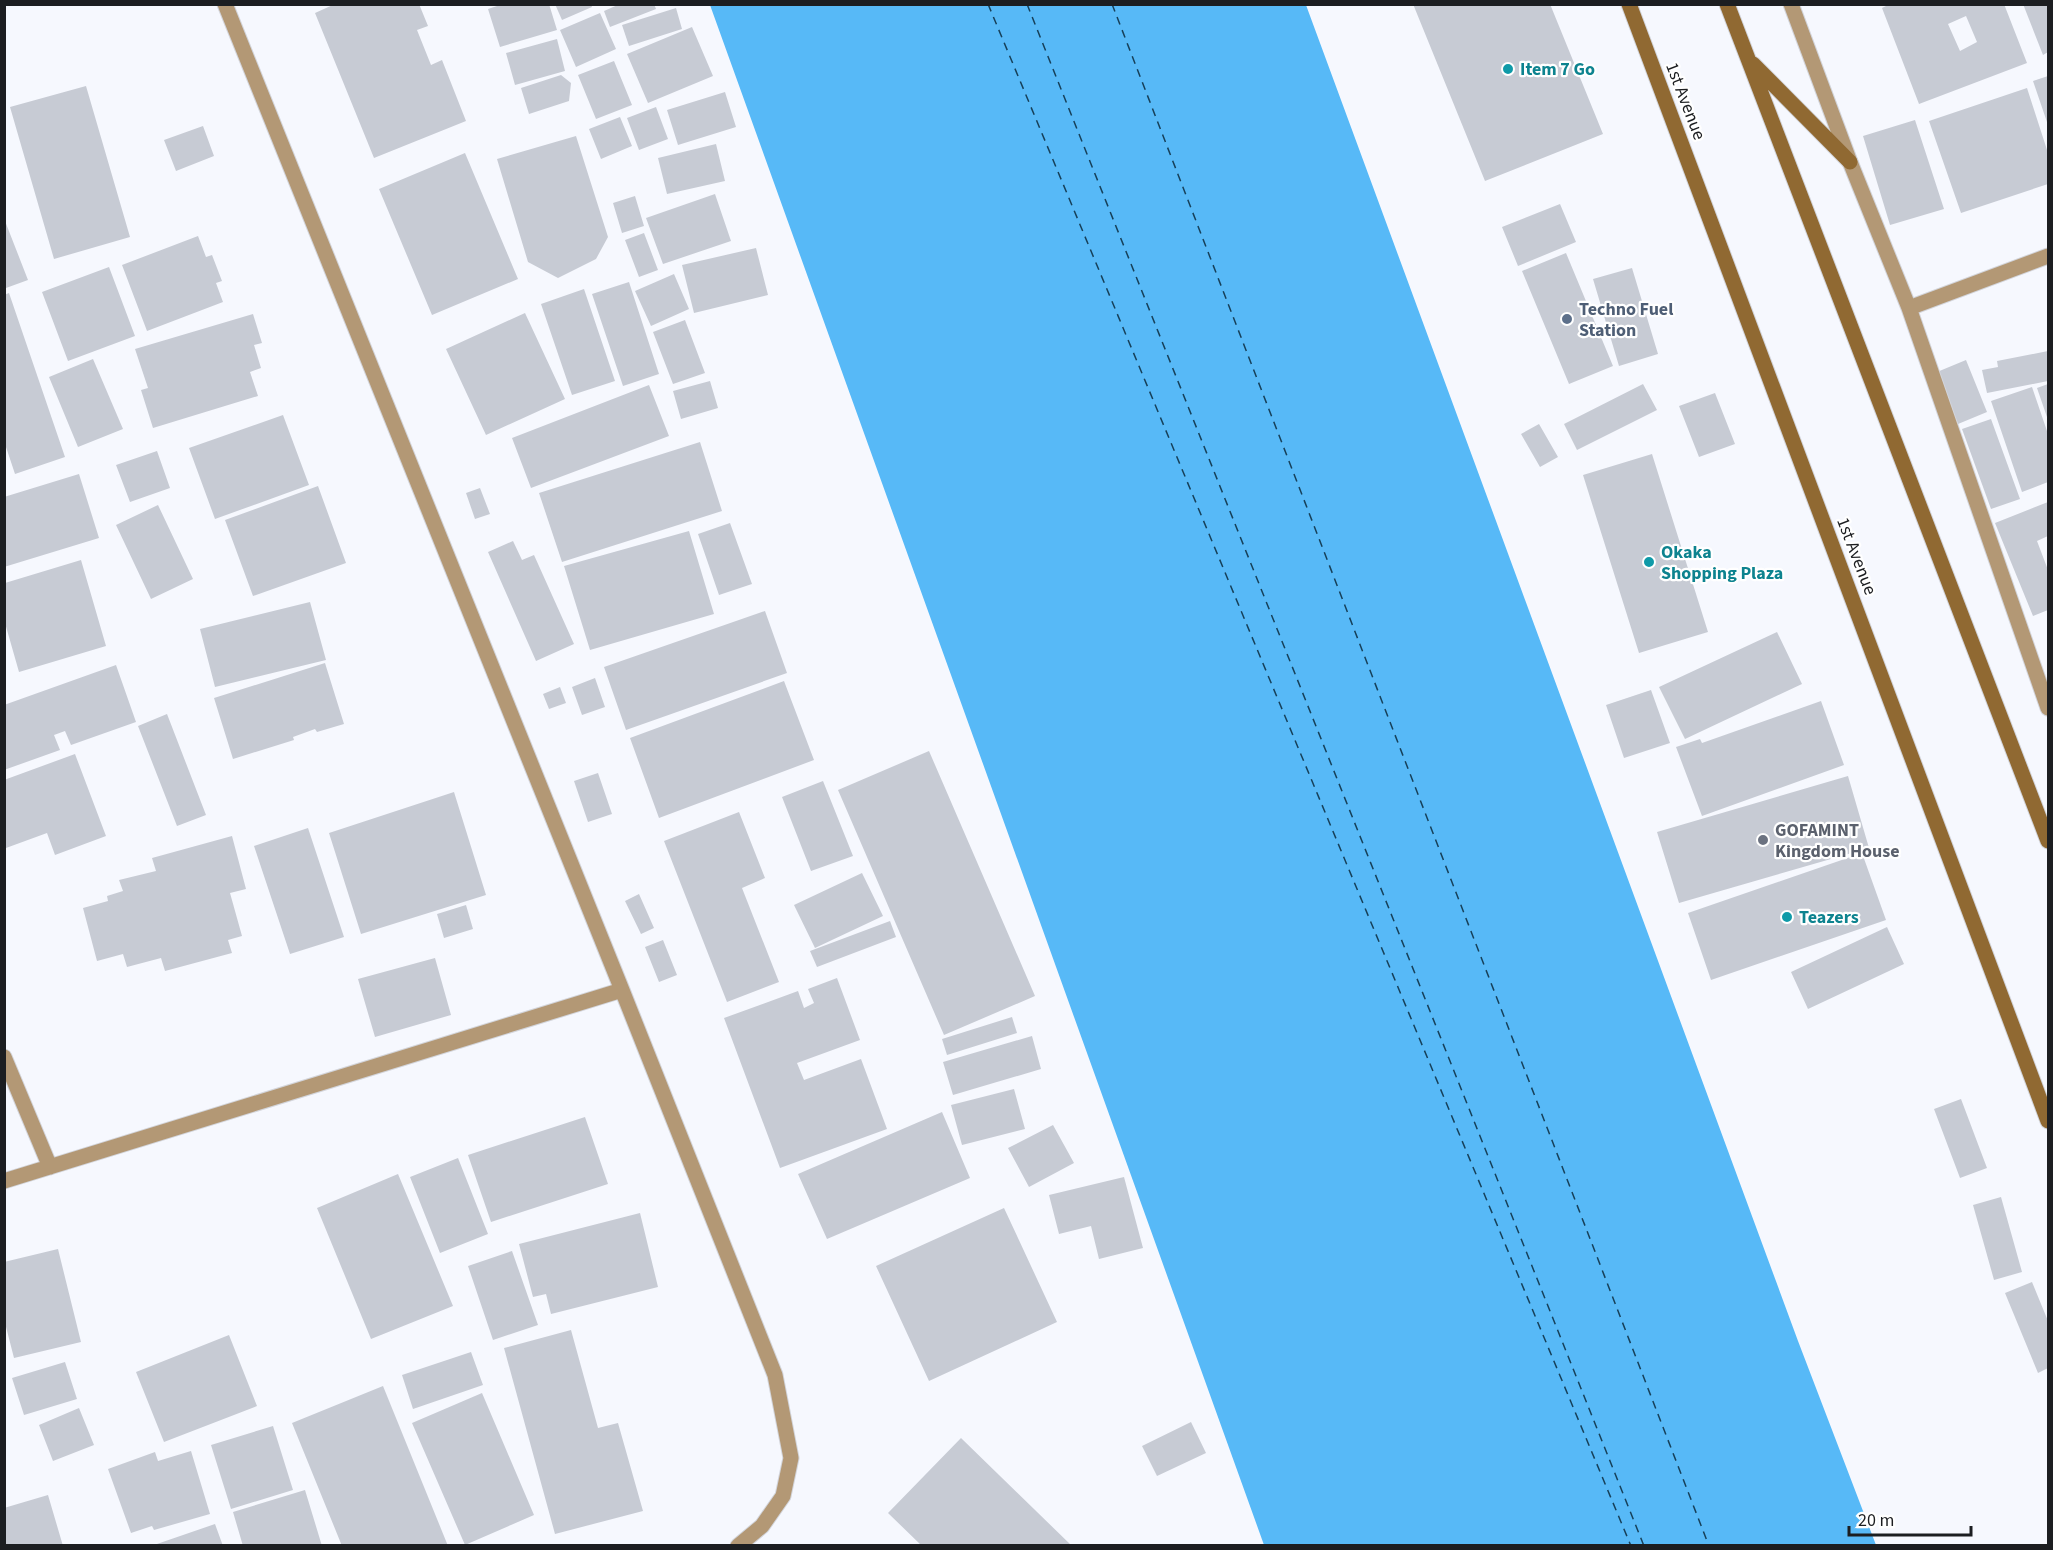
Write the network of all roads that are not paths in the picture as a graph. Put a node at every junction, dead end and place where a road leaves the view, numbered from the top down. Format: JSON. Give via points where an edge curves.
{"nodes":[{"id":1,"x":225,"y":4,"type":"edge"},
{"id":2,"x":1629,"y":4,"type":"edge"},
{"id":3,"x":1727,"y":4,"type":"edge"},
{"id":4,"x":1791,"y":4,"type":"edge"},
{"id":5,"x":1748,"y":58,"type":"junction"},
{"id":6,"x":1850,"y":162,"type":"junction"},
{"id":7,"x":2049,"y":256,"type":"edge"},
{"id":8,"x":1909,"y":308,"type":"junction"},
{"id":9,"x":2049,"y":708,"type":"edge"},
{"id":10,"x":2049,"y":841,"type":"edge"},
{"id":11,"x":622,"y":990,"type":"junction"},
{"id":12,"x":4,"y":1057,"type":"edge"},
{"id":13,"x":2049,"y":1121,"type":"edge"},
{"id":14,"x":50,"y":1167,"type":"junction"},
{"id":15,"x":4,"y":1181,"type":"edge"},
{"id":16,"x":738,"y":1545,"type":"edge"}],
"edges":[{"from":1,"to":11,"type":"street"},
{"from":2,"to":13,"type":"main road","name":"1st Avenue"},
{"from":3,"to":5,"type":"main road"},
{"from":4,"to":6,"type":"street"},
{"from":5,"to":6,"type":"main road"},
{"from":5,"to":10,"type":"main road"},
{"from":6,"to":8,"type":"street"},
{"from":7,"to":8,"type":"street"},
{"from":8,"to":9,"type":"street"},
{"from":11,"to":14,"type":"street"},
{"from":11,"to":16,"type":"street","via":[[775,1375],[791,1458],[783,1496],[762,1526]]},
{"from":12,"to":14,"type":"street"},
{"from":14,"to":15,"type":"street"}]}
